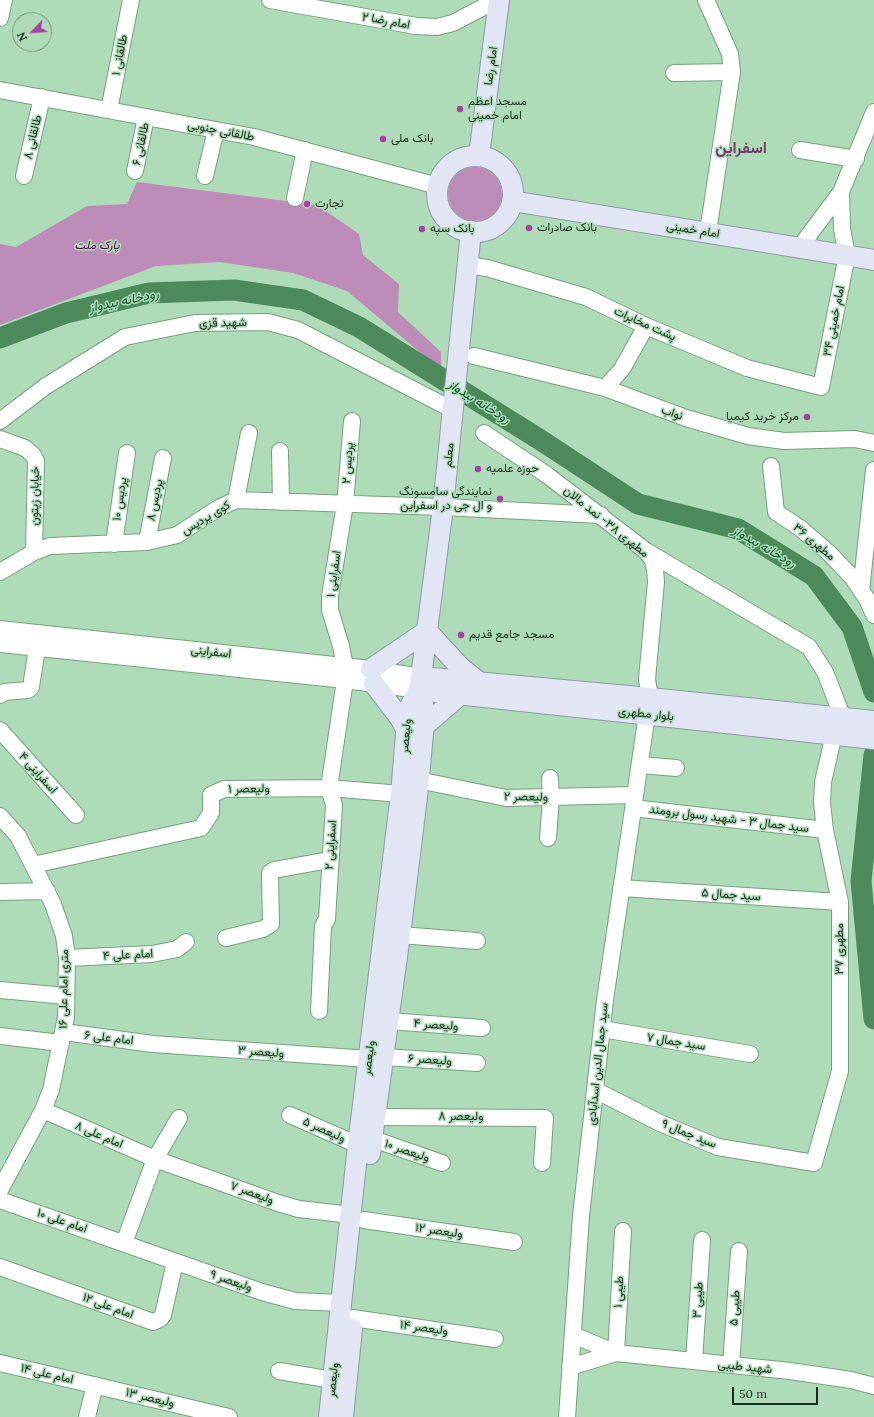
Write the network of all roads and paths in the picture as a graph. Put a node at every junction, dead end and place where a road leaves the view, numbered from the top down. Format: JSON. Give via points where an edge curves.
{"nodes":[{"id":1,"x":4,"y":0,"type":"edge"},
{"id":2,"x":130,"y":0,"type":"edge"},
{"id":3,"x":270,"y":0,"type":"edge"},
{"id":4,"x":498,"y":0,"type":"edge"},
{"id":5,"x":706,"y":0,"type":"edge"},
{"id":6,"x":0,"y":18,"type":"edge"},
{"id":7,"x":732,"y":72,"type":"junction"},
{"id":8,"x":674,"y":73,"type":"dead end"},
{"id":9,"x":0,"y":90,"type":"edge"},
{"id":10,"x":42,"y":97,"type":"junction"},
{"id":11,"x":109,"y":110,"type":"junction"},
{"id":12,"x":874,"y":112,"type":"edge"},
{"id":13,"x":146,"y":117,"type":"junction"},
{"id":14,"x":216,"y":130,"type":"junction"},
{"id":15,"x":305,"y":150,"type":"junction"},
{"id":16,"x":800,"y":150,"type":"dead end"},
{"id":17,"x":479,"y":156,"type":"junction"},
{"id":18,"x":856,"y":159,"type":"junction"},
{"id":19,"x":135,"y":172,"type":"dead end"},
{"id":20,"x":24,"y":176,"type":"dead end"},
{"id":21,"x":205,"y":176,"type":"dead end"},
{"id":22,"x":438,"y":186,"type":"junction"},
{"id":23,"x":842,"y":192,"type":"junction"},
{"id":24,"x":295,"y":198,"type":"dead end"},
{"id":25,"x":512,"y":201,"type":"junction"},
{"id":26,"x":471,"y":231,"type":"junction"},
{"id":27,"x":708,"y":232,"type":"junction"},
{"id":28,"x":800,"y":248,"type":"junction"},
{"id":29,"x":848,"y":255,"type":"junction"},
{"id":30,"x":874,"y":260,"type":"edge"},
{"id":31,"x":467,"y":266,"type":"junction"},
{"id":32,"x":646,"y":326,"type":"junction"},
{"id":33,"x":474,"y":356,"type":"dead end"},
{"id":34,"x":821,"y":386,"type":"joint"},
{"id":35,"x":605,"y":388,"type":"junction"},
{"id":36,"x":453,"y":410,"type":"junction"},
{"id":37,"x":0,"y":421,"type":"edge"},
{"id":38,"x":352,"y":421,"type":"dead end"},
{"id":39,"x":248,"y":433,"type":"dead end"},
{"id":40,"x":484,"y":433,"type":"dead end"},
{"id":41,"x":0,"y":439,"type":"edge"},
{"id":42,"x":874,"y":443,"type":"edge"},
{"id":43,"x":280,"y":451,"type":"dead end"},
{"id":44,"x":127,"y":453,"type":"dead end"},
{"id":45,"x":164,"y":458,"type":"dead end"},
{"id":46,"x":771,"y":466,"type":"dead end"},
{"id":47,"x":874,"y":470,"type":"edge"},
{"id":48,"x":236,"y":500,"type":"junction"},
{"id":49,"x":281,"y":502,"type":"junction"},
{"id":50,"x":345,"y":504,"type":"junction"},
{"id":51,"x":443,"y":507,"type":"junction"},
{"id":52,"x":601,"y":515,"type":"junction"},
{"id":53,"x":147,"y":542,"type":"junction"},
{"id":54,"x":114,"y":544,"type":"junction"},
{"id":55,"x":646,"y":551,"type":"junction"},
{"id":56,"x":34,"y":552,"type":"junction"},
{"id":57,"x":0,"y":572,"type":"edge"},
{"id":58,"x":861,"y":590,"type":"junction"},
{"id":59,"x":874,"y":615,"type":"edge"},
{"id":60,"x":0,"y":629,"type":"edge"},
{"id":61,"x":426,"y":631,"type":"junction"},
{"id":62,"x":0,"y":644,"type":"edge"},
{"id":63,"x":37,"y":648,"type":"junction"},
{"id":64,"x":275,"y":666,"type":"junction"},
{"id":65,"x":345,"y":673,"type":"junction"},
{"id":66,"x":372,"y":676,"type":"junction"},
{"id":67,"x":479,"y":682,"type":"junction"},
{"id":68,"x":420,"y":684,"type":"junction"},
{"id":69,"x":0,"y":695,"type":"edge"},
{"id":70,"x":460,"y":695,"type":"junction"},
{"id":71,"x":648,"y":706,"type":"junction"},
{"id":72,"x":853,"y":726,"type":"edge"},
{"id":73,"x":415,"y":729,"type":"junction"},
{"id":74,"x":0,"y":730,"type":"edge"},
{"id":75,"x":874,"y":739,"type":"edge"},
{"id":76,"x":640,"y":765,"type":"junction"},
{"id":77,"x":676,"y":768,"type":"dead end"},
{"id":78,"x":550,"y":778,"type":"dead end"},
{"id":79,"x":329,"y":788,"type":"junction"},
{"id":80,"x":412,"y":790,"type":"junction"},
{"id":81,"x":551,"y":798,"type":"junction"},
{"id":82,"x":634,"y":802,"type":"junction"},
{"id":83,"x":76,"y":815,"type":"dead end"},
{"id":84,"x":0,"y":816,"type":"edge"},
{"id":85,"x":825,"y":830,"type":"junction"},
{"id":86,"x":548,"y":838,"type":"dead end"},
{"id":87,"x":329,"y":860,"type":"junction"},
{"id":88,"x":33,"y":865,"type":"junction"},
{"id":89,"x":621,"y":888,"type":"junction"},
{"id":90,"x":47,"y":891,"type":"junction"},
{"id":91,"x":0,"y":892,"type":"edge"},
{"id":92,"x":840,"y":902,"type":"junction"},
{"id":93,"x":400,"y":935,"type":"junction"},
{"id":94,"x":226,"y":938,"type":"dead end"},
{"id":95,"x":477,"y":941,"type":"dead end"},
{"id":96,"x":186,"y":942,"type":"dead end"},
{"id":97,"x":67,"y":958,"type":"junction"},
{"id":98,"x":0,"y":990,"type":"edge"},
{"id":99,"x":66,"y":996,"type":"junction"},
{"id":100,"x":319,"y":1011,"type":"dead end"},
{"id":101,"x":389,"y":1021,"type":"junction"},
{"id":102,"x":482,"y":1028,"type":"dead end"},
{"id":103,"x":602,"y":1030,"type":"junction"},
{"id":104,"x":0,"y":1036,"type":"edge"},
{"id":105,"x":63,"y":1038,"type":"junction"},
{"id":106,"x":153,"y":1044,"type":"joint"},
{"id":107,"x":750,"y":1054,"type":"dead end"},
{"id":108,"x":377,"y":1058,"type":"junction"},
{"id":109,"x":477,"y":1063,"type":"dead end"},
{"id":110,"x":595,"y":1090,"type":"junction"},
{"id":111,"x":43,"y":1110,"type":"junction"},
{"id":112,"x":290,"y":1115,"type":"dead end"},
{"id":113,"x":376,"y":1117,"type":"junction"},
{"id":114,"x":179,"y":1118,"type":"dead end"},
{"id":115,"x":367,"y":1144,"type":"junction"},
{"id":116,"x":155,"y":1159,"type":"junction"},
{"id":117,"x":442,"y":1163,"type":"dead end"},
{"id":118,"x":542,"y":1163,"type":"dead end"},
{"id":119,"x":814,"y":1163,"type":"joint"},
{"id":120,"x":0,"y":1190,"type":"edge"},
{"id":121,"x":0,"y":1200,"type":"edge"},
{"id":122,"x":357,"y":1218,"type":"junction"},
{"id":123,"x":623,"y":1230,"type":"dead end"},
{"id":124,"x":702,"y":1240,"type":"dead end"},
{"id":125,"x":514,"y":1242,"type":"dead end"},
{"id":126,"x":124,"y":1243,"type":"junction"},
{"id":127,"x":739,"y":1251,"type":"dead end"},
{"id":128,"x":175,"y":1262,"type":"junction"},
{"id":129,"x":0,"y":1267,"type":"edge"},
{"id":130,"x":341,"y":1303,"type":"junction"},
{"id":131,"x":354,"y":1318,"type":"junction"},
{"id":132,"x":573,"y":1335,"type":"junction"},
{"id":133,"x":495,"y":1339,"type":"dead end"},
{"id":134,"x":616,"y":1353,"type":"junction"},
{"id":135,"x":694,"y":1361,"type":"junction"},
{"id":136,"x":0,"y":1363,"type":"edge"},
{"id":137,"x":731,"y":1365,"type":"junction"},
{"id":138,"x":570,"y":1367,"type":"junction"},
{"id":139,"x":279,"y":1371,"type":"dead end"},
{"id":140,"x":333,"y":1380,"type":"junction"},
{"id":141,"x":95,"y":1385,"type":"junction"},
{"id":142,"x":874,"y":1386,"type":"edge"},
{"id":143,"x":87,"y":1417,"type":"edge"},
{"id":144,"x":229,"y":1417,"type":"edge"},
{"id":145,"x":329,"y":1417,"type":"edge"},
{"id":146,"x":343,"y":1417,"type":"edge"},
{"id":147,"x":566,"y":1417,"type":"edge"}],
"edges":[{"from":1,"to":6,"type":"street"},
{"from":2,"to":11,"type":"street","name":"طالقانی ۱"},
{"from":3,"to":4,"type":"street","name":"امام رضا ۲","via":[[416,26],[437,27],[454,23]]},
{"from":4,"to":17,"type":"main road","name":"امام رضا"},
{"from":5,"to":7,"type":"street","via":[[730,54]]},
{"from":7,"to":8,"type":"street"},
{"from":7,"to":27,"type":"street"},
{"from":9,"to":10,"type":"street","name":"طالقانی جنوبی"},
{"from":10,"to":11,"type":"street","name":"طالقانی جنوبی"},
{"from":10,"to":20,"type":"street","name":"طالقانی ۸"},
{"from":11,"to":13,"type":"street","name":"طالقانی جنوبی"},
{"from":12,"to":18,"type":"street"},
{"from":13,"to":14,"type":"street","name":"طالقانی جنوبی"},
{"from":13,"to":19,"type":"street","name":"طالقانی ۶"},
{"from":14,"to":15,"type":"street","name":"طالقانی جنوبی"},
{"from":14,"to":21,"type":"street"},
{"from":15,"to":22,"type":"street","name":"طالقانی جنوبی"},
{"from":15,"to":24,"type":"street"},
{"from":16,"to":18,"type":"street"},
{"from":17,"to":22,"type":"main road","via":[[457,160],[445,171]]},
{"from":17,"to":25,"type":"main road","via":[[496,163],[509,176],[513,188]]},
{"from":18,"to":23,"type":"street"},
{"from":22,"to":26,"type":"main road","via":[[437,199],[441,211],[459,228]]},
{"from":23,"to":28,"type":"street"},
{"from":23,"to":29,"type":"street","via":[[842,229]]},
{"from":25,"to":26,"type":"main road","via":[[505,216],[493,227]]},
{"from":25,"to":27,"type":"main road","name":"امام خمینی"},
{"from":26,"to":31,"type":"main road","name":"معلم"},
{"from":27,"to":28,"type":"main road","name":"امام خمینی"},
{"from":28,"to":29,"type":"main road","name":"امام خمینی"},
{"from":29,"to":30,"type":"main road","name":"امام خمینی"},
{"from":29,"to":34,"type":"street","name":"امام خمینی ۳۴"},
{"from":31,"to":32,"type":"street","name":"پشت مخابرات","via":[[487,268],[586,297]]},
{"from":31,"to":36,"type":"main road","name":"معلم"},
{"from":32,"to":34,"type":"street","name":"پشت مخابرات","via":[[747,368]]},
{"from":32,"to":35,"type":"street","via":[[622,369]]},
{"from":33,"to":35,"type":"street","name":"نواب"},
{"from":35,"to":42,"type":"street","name":"نواب","via":[[686,418],[748,436],[784,441],[855,439]]},
{"from":36,"to":37,"type":"street","name":"شهید قزی","via":[[298,330],[268,322],[202,323],[125,338],[46,386]]},
{"from":36,"to":51,"type":"main road","name":"معلم"},
{"from":38,"to":50,"type":"street","name":"پردیس ۲"},
{"from":39,"to":48,"type":"street"},
{"from":40,"to":52,"type":"street","name":"مطهری ۳۸- نمد مالان"},
{"from":41,"to":56,"type":"street","name":"خیابان زیتون","via":[[25,448],[36,461]]},
{"from":43,"to":49,"type":"street"},
{"from":44,"to":54,"type":"street","name":"پردیس ۱۰"},
{"from":45,"to":53,"type":"street","name":"پردیس ۸"},
{"from":46,"to":58,"type":"street","name":"مطهری ۳۶","via":[[776,512],[829,552]]},
{"from":47,"to":58,"type":"street"},
{"from":48,"to":49,"type":"street","name":"کوی پردیس"},
{"from":48,"to":53,"type":"street","name":"کوی پردیس","via":[[177,535]]},
{"from":49,"to":50,"type":"street","name":"کوی پردیس"},
{"from":50,"to":51,"type":"street","name":"کوی پردیس"},
{"from":50,"to":65,"type":"street","name":"اسفراینی ۱","via":[[330,610],[342,646]]},
{"from":51,"to":52,"type":"street","name":"کوی پردیس"},
{"from":51,"to":61,"type":"main road","name":"معلم"},
{"from":52,"to":55,"type":"street","name":"مطهری ۳۸- نمد مالان"},
{"from":53,"to":54,"type":"street","name":"کوی پردیس"},
{"from":54,"to":56,"type":"street","name":"کوی پردیس","via":[[69,544],[50,546]]},
{"from":55,"to":71,"type":"street","name":"مطهری ۳۸- نمد مالان","via":[[652,559],[656,582],[647,679]]},
{"from":55,"to":72,"type":"street","via":[[808,647],[825,672]]},
{"from":56,"to":57,"type":"street","name":"کوی پردیس"},
{"from":58,"to":59,"type":"street","name":"مطهری ۳۶"},
{"from":60,"to":64,"type":"street","name":"اسفراینی"},
{"from":61,"to":66,"type":"main road"},
{"from":61,"to":67,"type":"main road"},
{"from":61,"to":68,"type":"main road","name":"معلم"},
{"from":62,"to":63,"type":"street","name":"اسفراینی"},
{"from":63,"to":64,"type":"street","name":"اسفراینی"},
{"from":63,"to":69,"type":"street","via":[[31,687],[28,690],[4,692]]},
{"from":64,"to":65,"type":"street","name":"اسفراینی"},
{"from":65,"to":66,"type":"street","name":"اسفراینی"},
{"from":65,"to":79,"type":"street","name":"اسفراینی ۲"},
{"from":66,"to":68,"type":"street","name":"اسفراینی"},
{"from":66,"to":73,"type":"main road","via":[[400,718]]},
{"from":67,"to":68,"type":"main road","name":"بلوار مطهری"},
{"from":67,"to":71,"type":"main road","name":"بلوار مطهری"},
{"from":68,"to":70,"type":"main road","name":"بلوار مطهری"},
{"from":68,"to":73,"type":"main road","name":"ولیعصر","via":[[425,713]]},
{"from":70,"to":71,"type":"main road","name":"بلوار مطهری"},
{"from":70,"to":73,"type":"main road"},
{"from":71,"to":72,"type":"main road","name":"بلوار مطهری"},
{"from":71,"to":76,"type":"street","name":"سید جمال الدین اسدآبادی"},
{"from":72,"to":75,"type":"main road","name":"بلوار مطهری"},
{"from":72,"to":85,"type":"street","name":"مطهری ۳۷","via":[[823,782]]},
{"from":73,"to":80,"type":"main road","name":"ولیعصر"},
{"from":74,"to":83,"type":"street","name":"اسفراینی ۴"},
{"from":76,"to":77,"type":"street"},
{"from":76,"to":82,"type":"street","name":"سید جمال الدین اسدآبادی"},
{"from":78,"to":81,"type":"street"},
{"from":79,"to":80,"type":"street","name":"ولیعصر ۱"},
{"from":79,"to":87,"type":"street","name":"اسفراینی ۲","via":[[334,805]]},
{"from":79,"to":88,"type":"street","name":"ولیعصر ۱","via":[[224,789],[211,795],[211,813],[201,828]]},
{"from":80,"to":81,"type":"street","name":"ولیعصر ۲","via":[[506,798]]},
{"from":80,"to":93,"type":"main road","name":"ولیعصر"},
{"from":80,"to":108,"type":"main road","name":"ولیعصر"},
{"from":81,"to":82,"type":"street","name":"ولیعصر ۲"},
{"from":81,"to":86,"type":"street"},
{"from":82,"to":85,"type":"street","name":"سید جمال ۳ - شهید رسول برومند"},
{"from":82,"to":89,"type":"street","name":"سید جمال الدین اسدآبادی"},
{"from":84,"to":88,"type":"street","name":"۱۶ متری امام علی","via":[[18,836]]},
{"from":85,"to":92,"type":"street","name":"مطهری ۳۷"},
{"from":87,"to":94,"type":"street","via":[[274,870],[270,873],[271,924],[263,930]]},
{"from":87,"to":100,"type":"street","name":"اسفراینی ۲"},
{"from":88,"to":90,"type":"street","name":"۱۶ متری امام علی"},
{"from":89,"to":92,"type":"street","name":"سید جمال ۵"},
{"from":89,"to":103,"type":"street","name":"سید جمال الدین اسدآبادی"},
{"from":90,"to":91,"type":"street"},
{"from":90,"to":97,"type":"street","name":"۱۶ متری امام علی","via":[[64,936]]},
{"from":92,"to":119,"type":"street","name":"مطهری ۳۷","via":[[840,1071]]},
{"from":93,"to":95,"type":"street"},
{"from":93,"to":101,"type":"main road","name":"ولیعصر"},
{"from":96,"to":97,"type":"street","name":"امام علی ۴","via":[[172,950],[152,954]]},
{"from":97,"to":99,"type":"street","name":"۱۶ متری امام علی"},
{"from":98,"to":99,"type":"street"},
{"from":99,"to":105,"type":"street","name":"۱۶ متری امام علی"},
{"from":101,"to":102,"type":"street","name":"ولیعصر ۴"},
{"from":101,"to":108,"type":"main road","name":"ولیعصر"},
{"from":103,"to":107,"type":"street","name":"سید جمال ۷"},
{"from":103,"to":110,"type":"street","name":"سید جمال الدین اسدآبادی"},
{"from":104,"to":105,"type":"street","name":"امام علی ۶"},
{"from":105,"to":106,"type":"street","name":"امام علی ۶"},
{"from":105,"to":111,"type":"street","name":"۱۶ متری امام علی","via":[[51,1090]]},
{"from":106,"to":108,"type":"street","name":"ولیعصر ۳"},
{"from":108,"to":109,"type":"street","name":"ولیعصر ۶"},
{"from":108,"to":113,"type":"main road","name":"ولیعصر"},
{"from":108,"to":115,"type":"main road","name":"ولیعصر"},
{"from":110,"to":119,"type":"street","name":"سید جمال ۹","via":[[660,1123],[718,1147]]},
{"from":110,"to":132,"type":"street","name":"سید جمال الدین اسدآبادی","via":[[581,1216]]},
{"from":111,"to":116,"type":"street","name":"امام علی ۸"},
{"from":111,"to":120,"type":"street","name":"۱۶ متری امام علی"},
{"from":112,"to":115,"type":"street","name":"ولیعصر ۵"},
{"from":113,"to":115,"type":"main road","name":"ولیعصر"},
{"from":113,"to":118,"type":"street","name":"ولیعصر ۸","via":[[546,1118]]},
{"from":114,"to":116,"type":"street"},
{"from":115,"to":117,"type":"street","name":"ولیعصر ۱۰"},
{"from":115,"to":122,"type":"main road","name":"ولیعصر"},
{"from":116,"to":122,"type":"street","name":"ولیعصر ۷","via":[[292,1207]]},
{"from":116,"to":126,"type":"street"},
{"from":121,"to":126,"type":"street","name":"امام علی ۱۰"},
{"from":122,"to":125,"type":"street","name":"ولیعصر ۱۲"},
{"from":122,"to":130,"type":"main road","name":"ولیعصر"},
{"from":122,"to":131,"type":"main road","name":"ولیعصر"},
{"from":123,"to":134,"type":"street","name":"طیبی ۱"},
{"from":124,"to":135,"type":"street","name":"طیبی ۳"},
{"from":126,"to":128,"type":"street","name":"ولیعصر ۹"},
{"from":127,"to":137,"type":"street","name":"طیبی ۵"},
{"from":128,"to":129,"type":"street","name":"امام علی ۱۲","via":[[162,1315],[153,1322]]},
{"from":128,"to":130,"type":"street","name":"ولیعصر ۹","via":[[295,1301]]},
{"from":130,"to":140,"type":"main road","name":"ولیعصر"},
{"from":131,"to":133,"type":"street","name":"ولیعصر ۱۴"},
{"from":131,"to":146,"type":"main road","name":"ولیعصر"},
{"from":132,"to":134,"type":"street","name":"شهید طیبی"},
{"from":132,"to":138,"type":"street","name":"سید جمال الدین اسدآبادی"},
{"from":134,"to":135,"type":"street","name":"شهید طیبی"},
{"from":134,"to":138,"type":"street","name":"شهید طیبی"},
{"from":135,"to":137,"type":"street","name":"شهید طیبی"},
{"from":136,"to":141,"type":"street","name":"امام علی ۱۴"},
{"from":137,"to":142,"type":"street","name":"شهید طیبی","via":[[851,1380]]},
{"from":138,"to":147,"type":"street","name":"سید جمال الدین اسدآبادی"},
{"from":139,"to":140,"type":"street"},
{"from":140,"to":145,"type":"main road","name":"ولیعصر"},
{"from":141,"to":143,"type":"street"},
{"from":141,"to":144,"type":"street","name":"ولیعصر ۱۳"}]}
